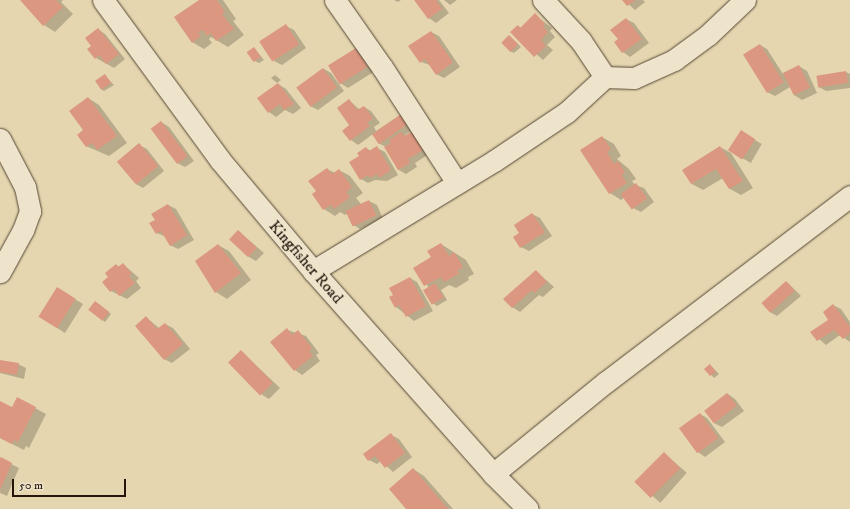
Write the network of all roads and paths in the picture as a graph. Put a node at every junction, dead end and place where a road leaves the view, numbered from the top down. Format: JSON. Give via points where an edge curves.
{"nodes":[{"id":1,"x":335,"y":0,"type":"edge"},
{"id":2,"x":543,"y":0,"type":"edge"},
{"id":3,"x":745,"y":0,"type":"edge"},
{"id":4,"x":107,"y":1,"type":"edge"},
{"id":5,"x":605,"y":78,"type":"junction"},
{"id":6,"x":0,"y":139,"type":"edge"},
{"id":7,"x":457,"y":183,"type":"junction"},
{"id":8,"x":850,"y":196,"type":"edge"},
{"id":9,"x":313,"y":271,"type":"junction"},
{"id":10,"x":0,"y":272,"type":"edge"},
{"id":11,"x":493,"y":474,"type":"junction"},
{"id":12,"x":528,"y":509,"type":"edge"}],
"edges":[{"from":1,"to":7,"type":"street"},
{"from":2,"to":5,"type":"street","via":[[581,41]]},
{"from":3,"to":5,"type":"street","via":[[708,35],[674,60],[634,78]]},
{"from":4,"to":9,"type":"street","name":"Kingfisher Road","via":[[220,160]]},
{"from":5,"to":7,"type":"street","via":[[567,112]]},
{"from":6,"to":10,"type":"street","via":[[25,187],[30,211],[23,230]]},
{"from":7,"to":9,"type":"street","via":[[409,215]]},
{"from":8,"to":11,"type":"street","via":[[606,382]]},
{"from":9,"to":11,"type":"street","name":"Kingfisher Road"},
{"from":11,"to":12,"type":"street","name":"Kingfisher Road"}]}
